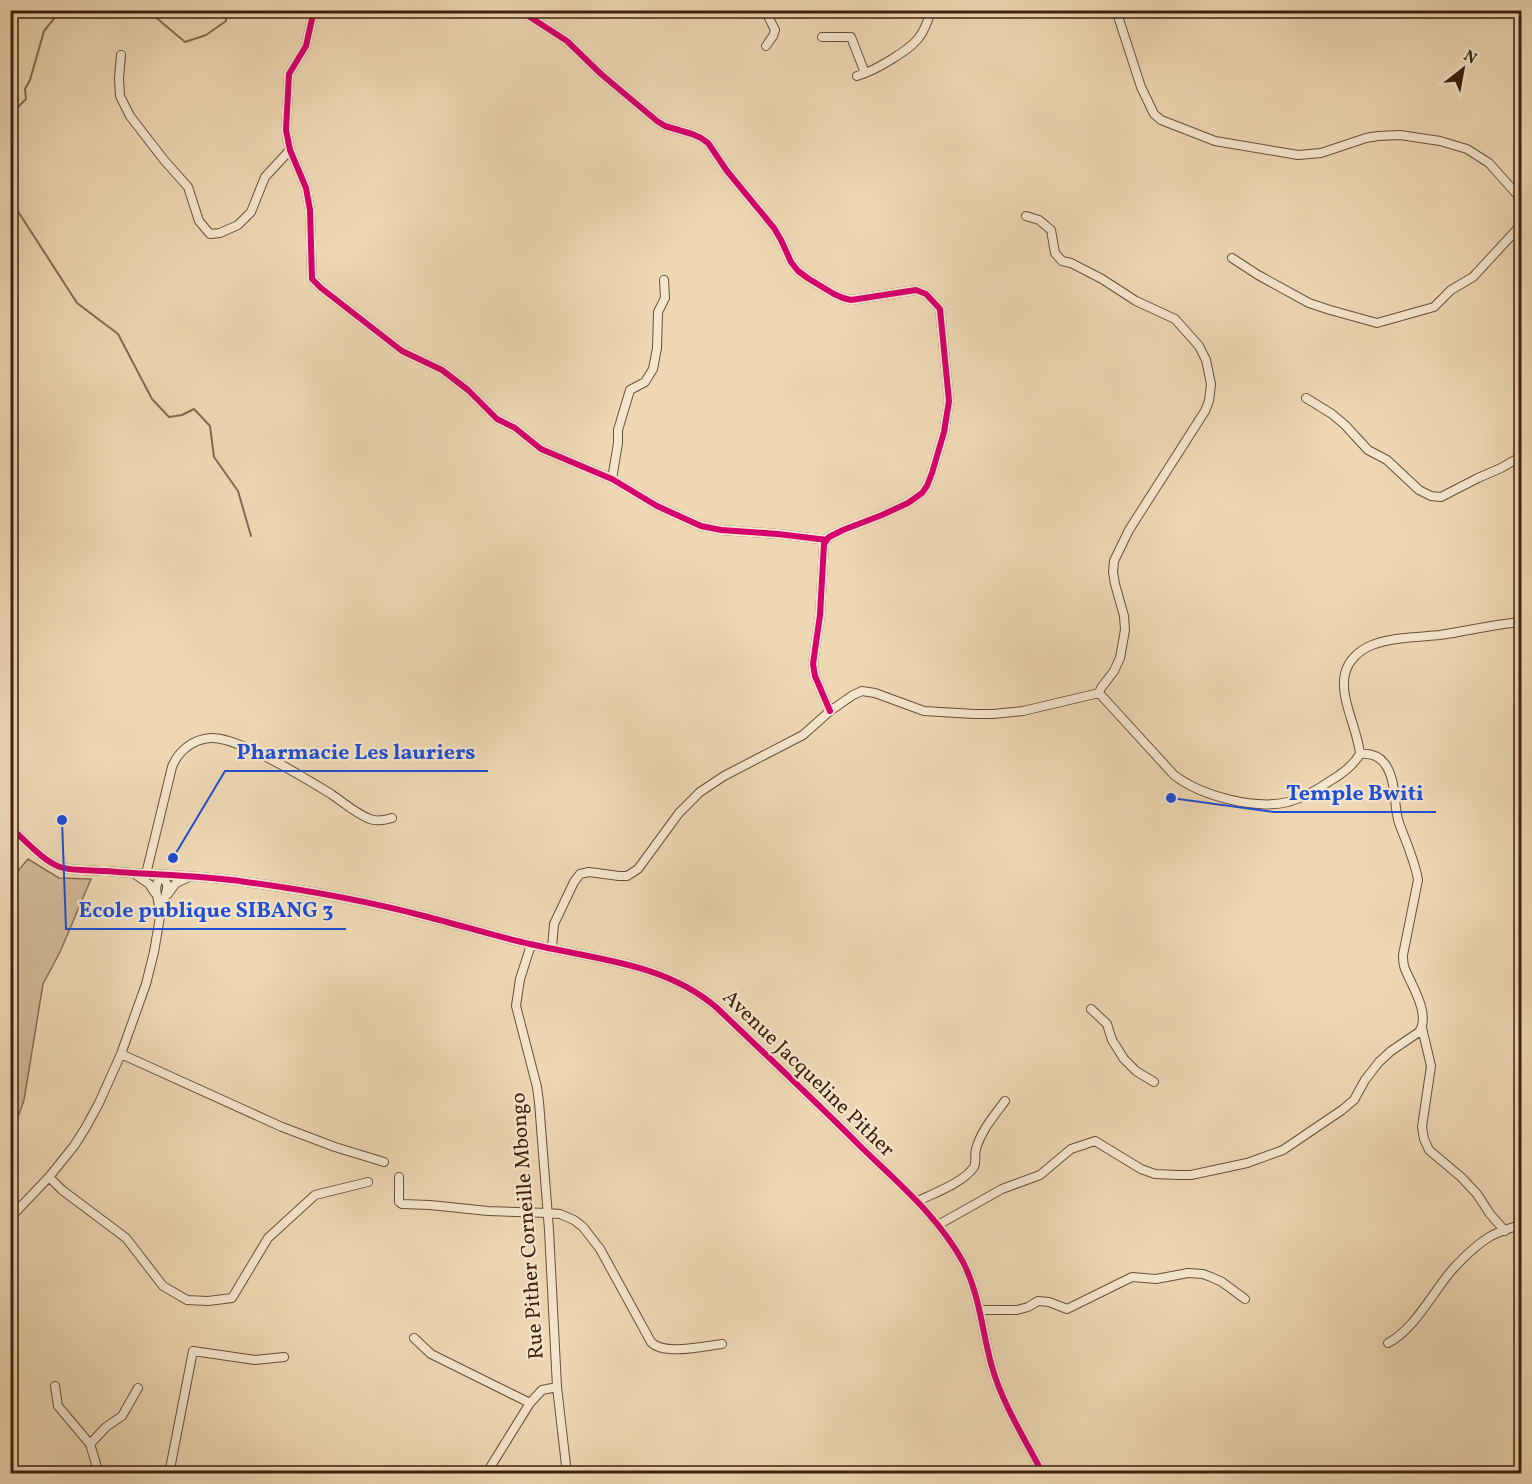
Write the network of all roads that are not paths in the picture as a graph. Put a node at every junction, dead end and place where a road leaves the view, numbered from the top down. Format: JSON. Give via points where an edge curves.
{"nodes":[{"id":1,"x":314,"y":10,"type":"edge"},
{"id":2,"x":519,"y":10,"type":"edge"},
{"id":3,"x":765,"y":10,"type":"edge"},
{"id":4,"x":931,"y":10,"type":"edge"},
{"id":5,"x":1116,"y":10,"type":"edge"},
{"id":6,"x":822,"y":37,"type":"dead end"},
{"id":7,"x":766,"y":46,"type":"dead end"},
{"id":8,"x":121,"y":55,"type":"dead end"},
{"id":9,"x":290,"y":150,"type":"junction"},
{"id":10,"x":1521,"y":200,"type":"edge"},
{"id":11,"x":1026,"y":216,"type":"dead end"},
{"id":12,"x":1521,"y":224,"type":"edge"},
{"id":13,"x":1232,"y":258,"type":"dead end"},
{"id":14,"x":664,"y":280,"type":"dead end"},
{"id":15,"x":1306,"y":398,"type":"dead end"},
{"id":16,"x":1521,"y":456,"type":"edge"},
{"id":17,"x":612,"y":479,"type":"junction"},
{"id":18,"x":827,"y":540,"type":"junction"},
{"id":19,"x":1521,"y":622,"type":"edge"},
{"id":20,"x":1099,"y":693,"type":"junction"},
{"id":21,"x":830,"y":711,"type":"junction"},
{"id":22,"x":1360,"y":754,"type":"junction"},
{"id":23,"x":392,"y":818,"type":"dead end"},
{"id":24,"x":10,"y":827,"type":"edge"},
{"id":25,"x":132,"y":873,"type":"junction"},
{"id":26,"x":146,"y":874,"type":"junction"},
{"id":27,"x":162,"y":876,"type":"junction"},
{"id":28,"x":190,"y":877,"type":"junction"},
{"id":29,"x":161,"y":899,"type":"junction"},
{"id":30,"x":531,"y":945,"type":"junction"},
{"id":31,"x":552,"y":948,"type":"junction"},
{"id":32,"x":1091,"y":1009,"type":"dead end"},
{"id":33,"x":1422,"y":1028,"type":"junction"},
{"id":34,"x":121,"y":1054,"type":"junction"},
{"id":35,"x":1154,"y":1082,"type":"dead end"},
{"id":36,"x":1005,"y":1101,"type":"dead end"},
{"id":37,"x":384,"y":1162,"type":"dead end"},
{"id":38,"x":49,"y":1177,"type":"junction"},
{"id":39,"x":399,"y":1178,"type":"dead end"},
{"id":40,"x":368,"y":1182,"type":"dead end"},
{"id":41,"x":918,"y":1201,"type":"junction"},
{"id":42,"x":548,"y":1213,"type":"junction"},
{"id":43,"x":10,"y":1218,"type":"edge"},
{"id":44,"x":1521,"y":1224,"type":"edge"},
{"id":45,"x":938,"y":1225,"type":"junction"},
{"id":46,"x":1505,"y":1231,"type":"junction"},
{"id":47,"x":1245,"y":1299,"type":"dead end"},
{"id":48,"x":980,"y":1310,"type":"junction"},
{"id":49,"x":414,"y":1338,"type":"dead end"},
{"id":50,"x":1388,"y":1343,"type":"dead end"},
{"id":51,"x":722,"y":1344,"type":"dead end"},
{"id":52,"x":284,"y":1357,"type":"dead end"},
{"id":53,"x":55,"y":1386,"type":"dead end"},
{"id":54,"x":557,"y":1387,"type":"junction"},
{"id":55,"x":138,"y":1388,"type":"dead end"},
{"id":56,"x":530,"y":1403,"type":"junction"},
{"id":57,"x":90,"y":1444,"type":"junction"},
{"id":58,"x":99,"y":1473,"type":"edge"},
{"id":59,"x":169,"y":1473,"type":"edge"},
{"id":60,"x":486,"y":1473,"type":"edge"},
{"id":61,"x":567,"y":1473,"type":"edge"},
{"id":62,"x":1043,"y":1473,"type":"edge"}],
"edges":[{"from":1,"to":9,"type":"street","via":[[306,46],[289,74],[286,130]]},
{"from":2,"to":18,"type":"street","via":[[567,41],[657,121],[708,143],[774,228],[798,272],[843,298],[916,290],[926,294],[940,309],[949,401],[927,486],[908,503]]},
{"from":3,"to":7,"type":"street","via":[[775,30]]},
{"from":4,"to":6,"type":"street","via":[[911,47],[861,75],[851,37]]},
{"from":5,"to":10,"type":"street","via":[[1141,87],[1161,120],[1215,141],[1298,155],[1322,153],[1378,136],[1440,141],[1489,163]]},
{"from":8,"to":9,"type":"street","via":[[120,96],[130,116],[188,187],[199,221],[210,234],[238,225],[251,212],[266,177]]},
{"from":9,"to":17,"type":"street","via":[[306,188],[310,210],[312,279],[402,351],[442,370],[497,419],[541,449]]},
{"from":11,"to":20,"type":"street","via":[[1051,230],[1054,253],[1062,261],[1175,319],[1199,346],[1211,382],[1205,411],[1129,530],[1114,561],[1125,624],[1124,641],[1117,665]]},
{"from":12,"to":13,"type":"street","via":[[1473,277],[1451,290],[1434,308],[1377,323],[1309,303]]},
{"from":14,"to":17,"type":"street","via":[[665,298],[658,312],[653,369],[645,382],[630,390],[618,430]]},
{"from":15,"to":16,"type":"street","via":[[1332,414],[1368,450],[1387,460],[1431,496],[1441,497]]},
{"from":17,"to":18,"type":"street","via":[[701,526]]},
{"from":18,"to":21,"type":"street","via":[[813,664]]},
{"from":19,"to":22,"type":"street","via":[[1376,643],[1361,651],[1344,680]]},
{"from":20,"to":21,"type":"street","via":[[1023,711],[974,714],[924,711],[862,691]]},
{"from":20,"to":22,"type":"street","via":[[1174,775],[1227,799],[1272,805],[1291,801],[1337,777]]},
{"from":21,"to":31,"type":"street","via":[[803,735],[700,792],[633,873],[580,874],[554,924]]},
{"from":22,"to":33,"type":"street","via":[[1379,758],[1387,768],[1399,822],[1417,871],[1403,955],[1404,967],[1423,1011]]},
{"from":23,"to":26,"type":"street","via":[[369,819],[313,783],[243,746],[210,738],[183,749],[176,758]]},
{"from":24,"to":25,"type":"street","name":"Avenue Jacqueline Pither","via":[[58,867]]},
{"from":25,"to":26,"type":"street","name":"Avenue Jacqueline Pither"},
{"from":25,"to":29,"type":"street","via":[[149,884]]},
{"from":26,"to":27,"type":"street","name":"Avenue Jacqueline Pither"},
{"from":27,"to":28,"type":"street","name":"Avenue Jacqueline Pither"},
{"from":27,"to":29,"type":"street","via":[[156,886]]},
{"from":28,"to":29,"type":"street","via":[[176,883]]},
{"from":28,"to":30,"type":"street","name":"Avenue Jacqueline Pither","via":[[354,900]]},
{"from":29,"to":34,"type":"street","via":[[150,972]]},
{"from":30,"to":31,"type":"street","name":"Avenue Jacqueline Pither"},
{"from":30,"to":42,"type":"street","name":"Rue Pither Corneille Mbongo","via":[[516,1006],[538,1090]]},
{"from":31,"to":41,"type":"street","name":"Avenue Jacqueline Pither","via":[[661,975],[707,999]]},
{"from":32,"to":35,"type":"street","via":[[1107,1024],[1124,1059]]},
{"from":33,"to":45,"type":"street","via":[[1379,1062],[1349,1105],[1283,1150],[1210,1172],[1178,1175],[1155,1174],[1095,1141],[1090,1142],[1071,1149],[1040,1175],[1002,1189]]},
{"from":33,"to":46,"type":"street","via":[[1431,1066],[1422,1127],[1424,1139],[1429,1150],[1477,1194]]},
{"from":34,"to":37,"type":"street","via":[[282,1127]]},
{"from":34,"to":38,"type":"street","via":[[86,1127]]},
{"from":36,"to":41,"type":"street","via":[[983,1132],[972,1169]]},
{"from":38,"to":40,"type":"street","via":[[126,1238],[163,1286],[187,1300],[208,1301],[232,1298],[268,1238],[315,1195]]},
{"from":38,"to":43,"type":"street"},
{"from":39,"to":42,"type":"street","via":[[402,1204]]},
{"from":41,"to":45,"type":"street","name":"Avenue Jacqueline Pither"},
{"from":42,"to":51,"type":"street","via":[[560,1214],[583,1227],[600,1249],[654,1346],[675,1350]]},
{"from":42,"to":54,"type":"street","name":"Rue Pither Corneille Mbongo"},
{"from":44,"to":46,"type":"street"},
{"from":45,"to":48,"type":"street","name":"Avenue Jacqueline Pither","via":[[967,1271]]},
{"from":46,"to":50,"type":"street","via":[[1482,1243],[1452,1270],[1397,1338]]},
{"from":47,"to":48,"type":"street","via":[[1211,1277],[1188,1274],[1156,1279],[1132,1277],[1067,1309],[1038,1301],[1017,1310]]},
{"from":48,"to":62,"type":"street","name":"Avenue Jacqueline Pither","via":[[1000,1391]]},
{"from":49,"to":56,"type":"street","via":[[431,1353]]},
{"from":52,"to":59,"type":"street","via":[[255,1360],[193,1351]]},
{"from":53,"to":57,"type":"street","via":[[58,1406]]},
{"from":54,"to":56,"type":"street","via":[[542,1390]]},
{"from":54,"to":61,"type":"street","name":"Rue Pither Corneille Mbongo"},
{"from":55,"to":57,"type":"street","via":[[122,1416],[106,1426]]},
{"from":56,"to":60,"type":"street"},
{"from":57,"to":58,"type":"street"}]}
